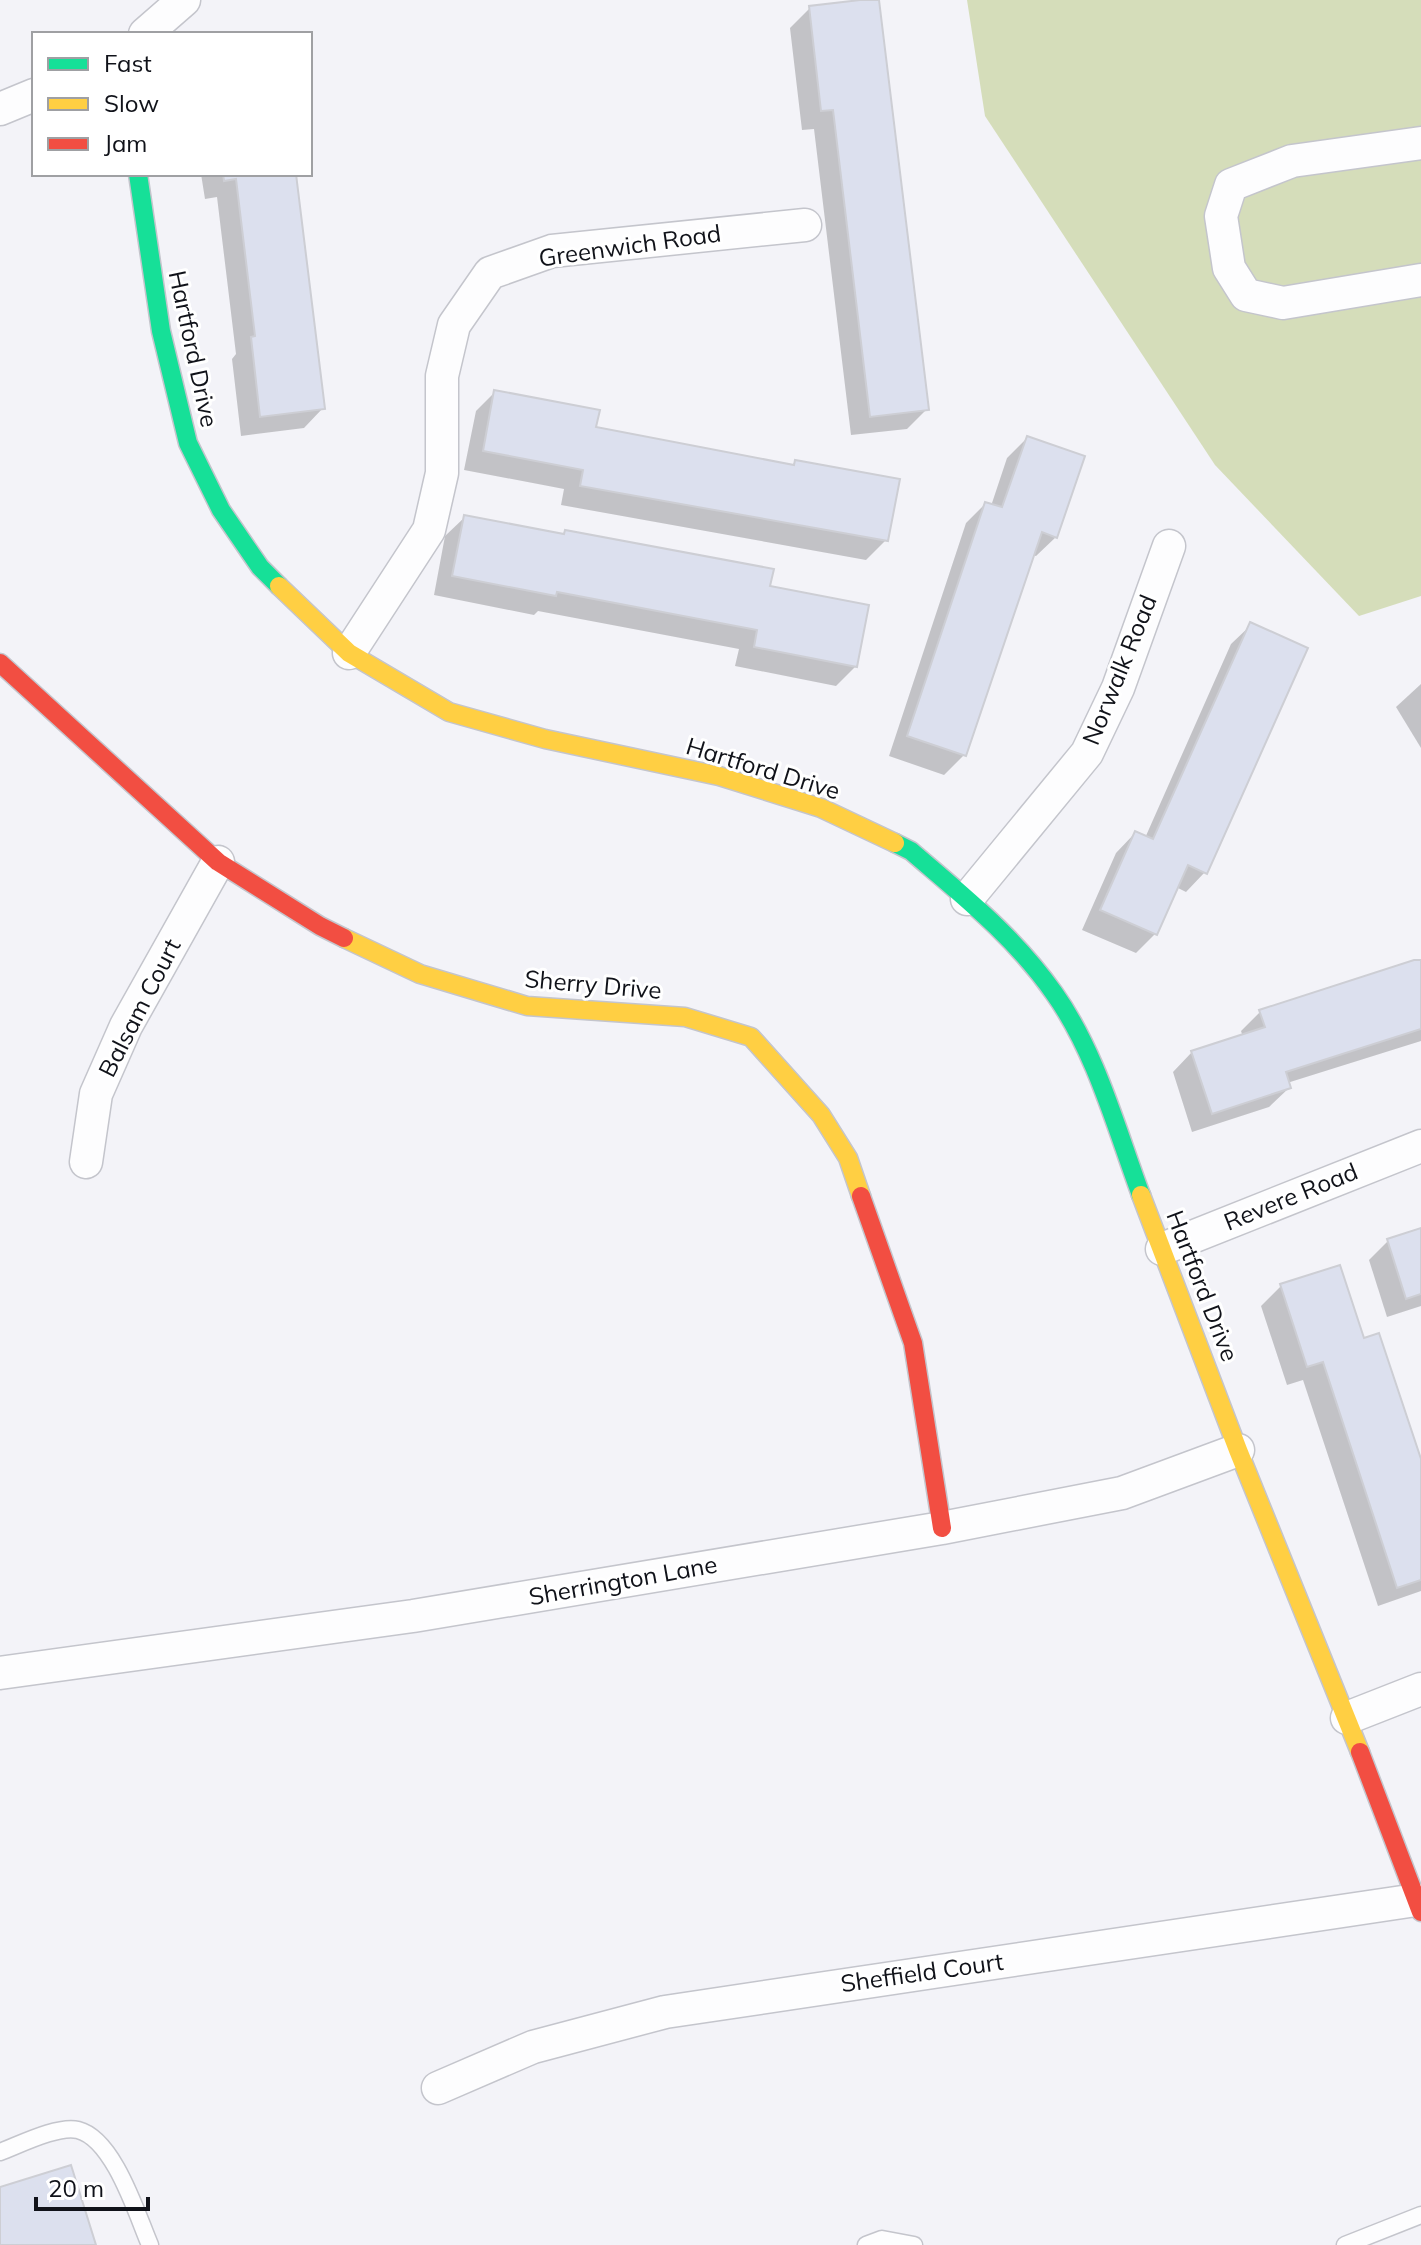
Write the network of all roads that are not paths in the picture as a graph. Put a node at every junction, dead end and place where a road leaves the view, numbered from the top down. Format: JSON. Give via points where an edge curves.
{"nodes":[{"id":1,"x":184,"y":0,"type":"edge"},
{"id":2,"x":147,"y":32,"type":"edge"},
{"id":3,"x":32,"y":96,"type":"edge"},
{"id":4,"x":0,"y":109,"type":"edge"},
{"id":5,"x":1421,"y":143,"type":"edge"},
{"id":6,"x":138,"y":176,"type":"edge"},
{"id":7,"x":805,"y":225,"type":"dead end"},
{"id":8,"x":1421,"y":280,"type":"edge"},
{"id":9,"x":1169,"y":546,"type":"dead end"},
{"id":10,"x":349,"y":653,"type":"junction"},
{"id":11,"x":0,"y":663,"type":"edge"},
{"id":12,"x":218,"y":862,"type":"junction"},
{"id":13,"x":967,"y":899,"type":"junction"},
{"id":14,"x":1421,"y":1146,"type":"edge"},
{"id":15,"x":86,"y":1162,"type":"dead end"},
{"id":16,"x":1162,"y":1249,"type":"junction"},
{"id":17,"x":1238,"y":1450,"type":"junction"},
{"id":18,"x":942,"y":1528,"type":"junction"},
{"id":19,"x":0,"y":1673,"type":"edge"},
{"id":20,"x":1421,"y":1689,"type":"edge"},
{"id":21,"x":1347,"y":1718,"type":"junction"},
{"id":22,"x":1419,"y":1903,"type":"edge"},
{"id":23,"x":438,"y":2088,"type":"dead end"},
{"id":24,"x":0,"y":2152,"type":"edge"},
{"id":25,"x":1421,"y":2215,"type":"edge"},
{"id":26,"x":150,"y":2245,"type":"edge"},
{"id":27,"x":866,"y":2245,"type":"edge"},
{"id":28,"x":914,"y":2245,"type":"edge"},
{"id":29,"x":1345,"y":2245,"type":"edge"}],
"edges":[{"from":1,"to":2,"type":"street"},
{"from":3,"to":4,"type":"street"},
{"from":5,"to":8,"type":"street","via":[[1292,161],[1231,185],[1221,216],[1229,268],[1246,295],[1283,303]]},
{"from":6,"to":10,"type":"street","name":"Hartford Drive","via":[[161,331],[188,443],[221,510],[260,567]]},
{"from":7,"to":10,"type":"street","name":"Greenwich Road","via":[[552,251],[490,273],[454,325],[442,376],[442,473],[429,530]]},
{"from":9,"to":13,"type":"street","name":"Norwalk Road","via":[[1118,688],[1087,753]]},
{"from":10,"to":13,"type":"street","name":"Hartford Drive","via":[[449,712],[545,739],[719,776],[821,808],[911,851]]},
{"from":11,"to":12,"type":"street","name":"Sherry Drive"},
{"from":12,"to":15,"type":"street","name":"Balsam Court","via":[[126,1026],[102,1080]]},
{"from":12,"to":18,"type":"street","name":"Sherry Drive","via":[[320,926],[420,974],[527,1006],[685,1017],[751,1037],[821,1115],[848,1158],[913,1343]]},
{"from":13,"to":16,"type":"street","name":"Hartford Drive","via":[[999,926],[1055,994],[1081,1040]]},
{"from":14,"to":16,"type":"street","name":"Revere Road"},
{"from":16,"to":17,"type":"street","name":"Hartford Drive"},
{"from":17,"to":18,"type":"street","name":"Sherrington Lane","via":[[1122,1493]]},
{"from":17,"to":21,"type":"street","name":"Hartford Drive"},
{"from":18,"to":19,"type":"street","name":"Sherrington Lane","via":[[413,1616]]},
{"from":20,"to":21,"type":"street"},
{"from":21,"to":22,"type":"street","name":"Hartford Drive"},
{"from":22,"to":23,"type":"street","name":"Sheffield Court","via":[[665,2012],[533,2047]]},
{"from":24,"to":26,"type":"lane","via":[[52,2133],[78,2130],[94,2139],[111,2158]]},
{"from":25,"to":29,"type":"lane"},
{"from":27,"to":28,"type":"lane","via":[[882,2239]]}]}
